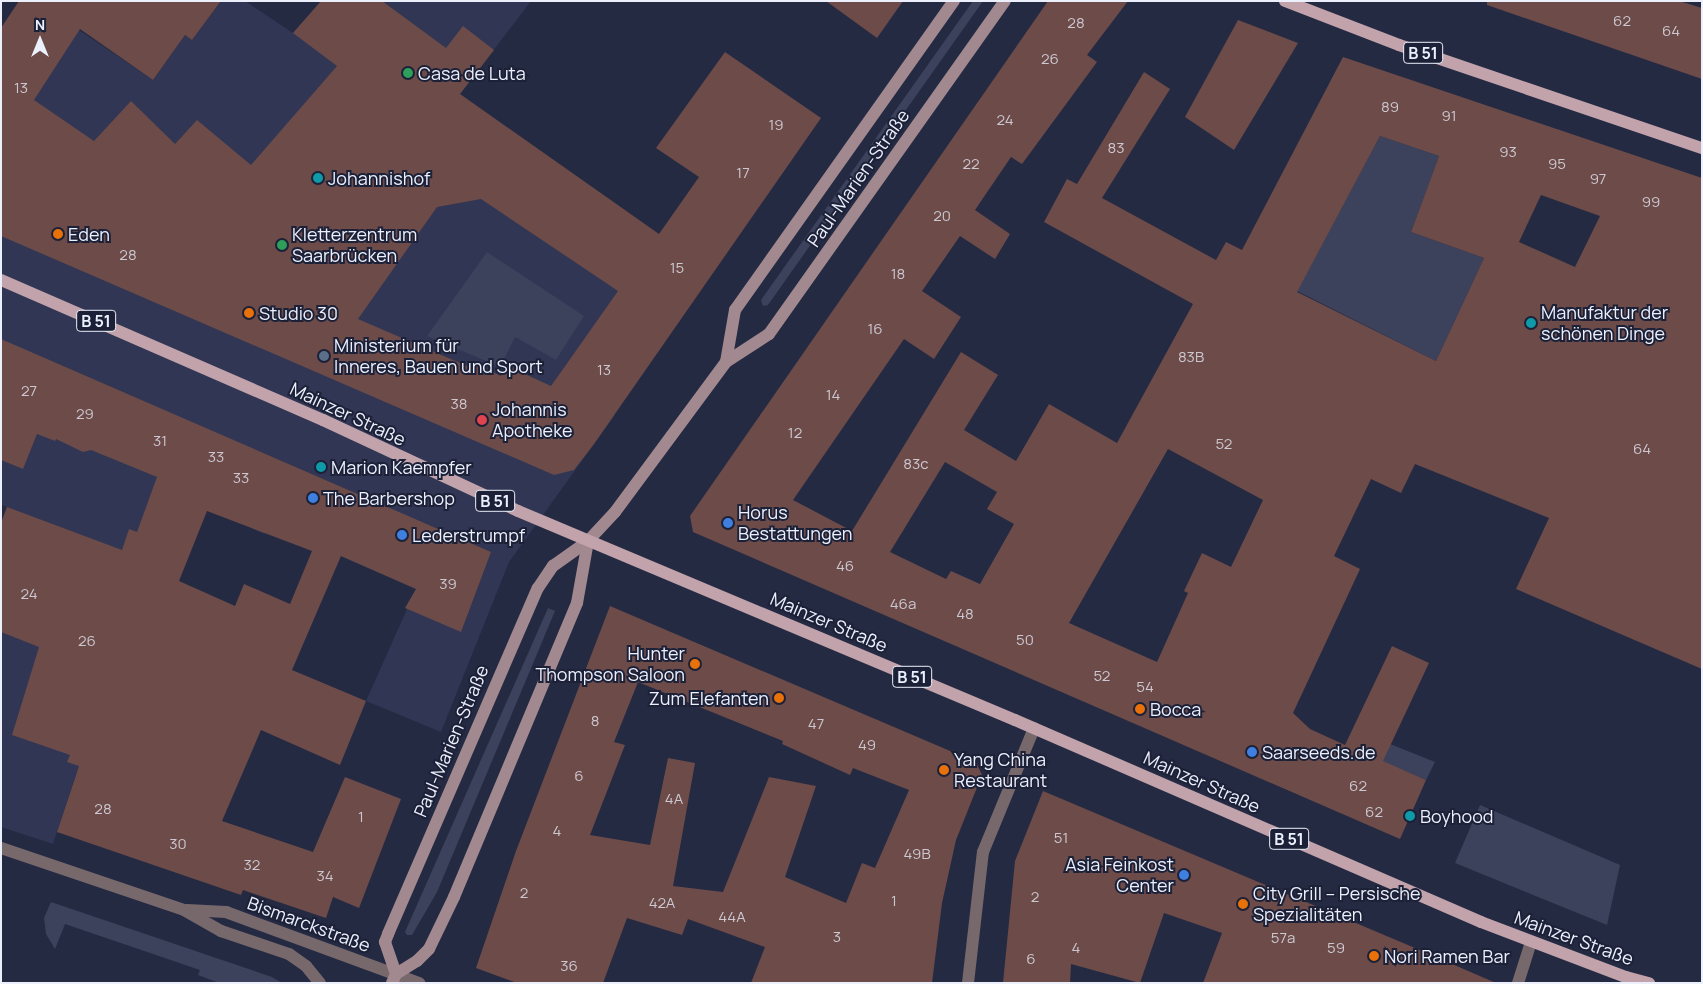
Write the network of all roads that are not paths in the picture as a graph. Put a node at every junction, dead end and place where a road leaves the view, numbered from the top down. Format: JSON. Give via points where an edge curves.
{"nodes":[{"id":1,"x":954,"y":1,"type":"edge"},
{"id":2,"x":1005,"y":1,"type":"edge"},
{"id":3,"x":1285,"y":1,"type":"edge"},
{"id":4,"x":1702,"y":148,"type":"edge"},
{"id":5,"x":1,"y":280,"type":"edge"},
{"id":6,"x":726,"y":362,"type":"junction"},
{"id":7,"x":588,"y":541,"type":"junction"},
{"id":8,"x":1034,"y":728,"type":"junction"},
{"id":9,"x":1,"y":848,"type":"edge"},
{"id":10,"x":184,"y":910,"type":"junction"},
{"id":11,"x":1531,"y":942,"type":"junction"},
{"id":12,"x":394,"y":978,"type":"edge"},
{"id":13,"x":320,"y":983,"type":"edge"},
{"id":14,"x":419,"y":983,"type":"edge"},
{"id":15,"x":968,"y":983,"type":"edge"},
{"id":16,"x":1518,"y":983,"type":"edge"},
{"id":17,"x":1649,"y":983,"type":"edge"}],
"edges":[{"from":1,"to":6,"type":"main road","name":"Paul-Marien-Straße","via":[[735,310]]},
{"from":2,"to":6,"type":"main road","name":"Paul-Marien-Straße","via":[[769,334]]},
{"from":3,"to":4,"type":"main road","number":"B 51","via":[[1408,48]]},
{"from":5,"to":7,"type":"main road","name":"Mainzer Straße","number":"B 51","via":[[323,420],[448,480]]},
{"from":6,"to":7,"type":"main road","name":"Paul-Marien-Straße","via":[[631,492]]},
{"from":7,"to":8,"type":"main road","name":"Mainzer Straße","number":"B 51"},
{"from":7,"to":12,"type":"main road","via":[[577,603],[454,897],[429,949]]},
{"from":7,"to":12,"type":"main road","name":"Paul-Marien-Straße","via":[[553,566],[538,588],[503,665],[385,942]]},
{"from":8,"to":11,"type":"main road","name":"Mainzer Straße","number":"B 51"},
{"from":8,"to":15,"type":"street","via":[[983,852]]},
{"from":9,"to":10,"type":"street","name":"Bismarckstraße"},
{"from":10,"to":12,"type":"street","name":"Bismarckstraße","via":[[226,912]]},
{"from":10,"to":13,"type":"street","name":"Bismarckstraße","via":[[221,931],[289,954],[306,966]]},
{"from":11,"to":16,"type":"street"},
{"from":11,"to":17,"type":"main road","name":"Mainzer Straße","number":"B 51"},
{"from":12,"to":14,"type":"street","name":"Bismarckstraße"}]}
